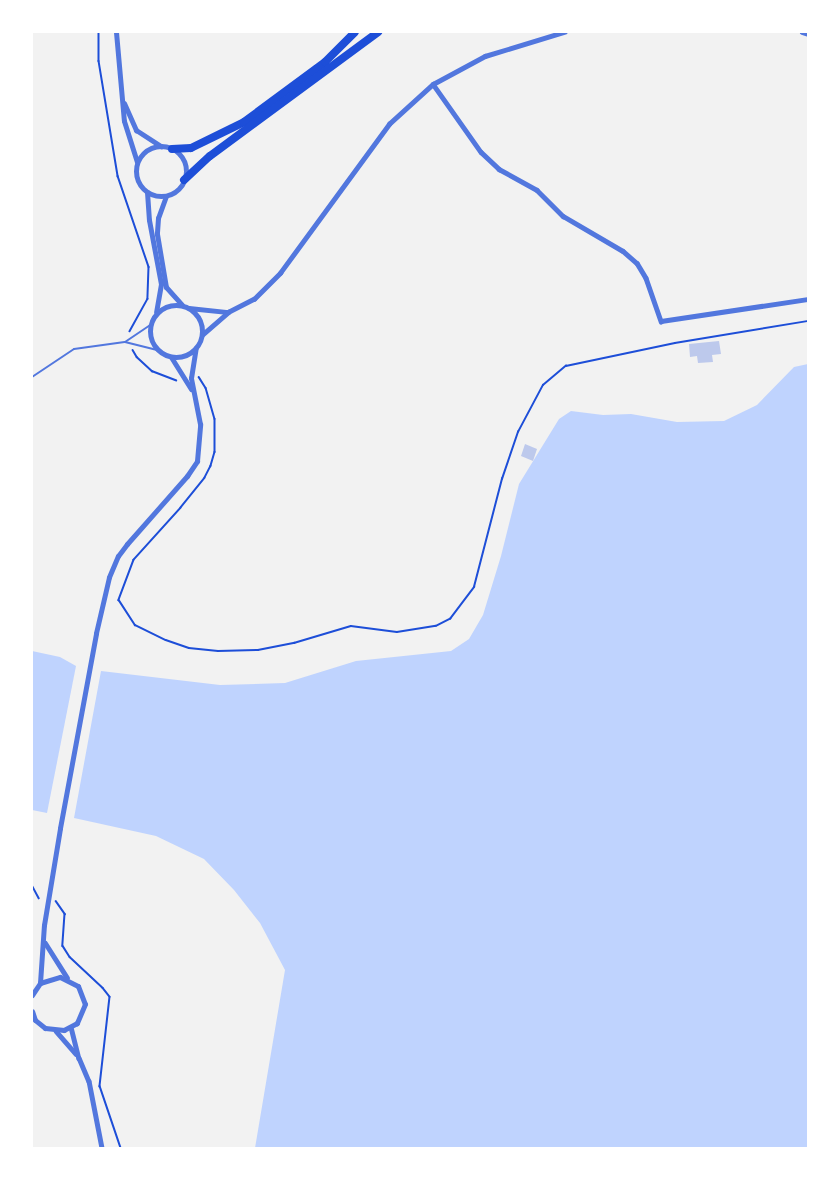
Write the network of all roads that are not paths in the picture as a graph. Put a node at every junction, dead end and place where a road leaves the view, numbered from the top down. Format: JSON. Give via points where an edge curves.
{"nodes":[{"id":1,"x":116,"y":32,"type":"edge"},
{"id":2,"x":355,"y":32,"type":"edge"},
{"id":3,"x":378,"y":32,"type":"edge"},
{"id":4,"x":564,"y":32,"type":"edge"},
{"id":5,"x":802,"y":32,"type":"edge"},
{"id":6,"x":808,"y":34,"type":"edge"},
{"id":7,"x":433,"y":84,"type":"junction"},
{"id":8,"x":122,"y":99,"type":"junction"},
{"id":9,"x":162,"y":147,"type":"junction"},
{"id":10,"x":172,"y":149,"type":"junction"},
{"id":11,"x":138,"y":162,"type":"junction"},
{"id":12,"x":184,"y":180,"type":"junction"},
{"id":13,"x":147,"y":192,"type":"junction"},
{"id":14,"x":166,"y":196,"type":"junction"},
{"id":15,"x":808,"y":299,"type":"edge"},
{"id":16,"x":182,"y":305,"type":"junction"},
{"id":17,"x":189,"y":308,"type":"junction"},
{"id":18,"x":228,"y":312,"type":"junction"},
{"id":19,"x":156,"y":313,"type":"junction"},
{"id":20,"x":150,"y":325,"type":"junction"},
{"id":21,"x":202,"y":335,"type":"junction"},
{"id":22,"x":125,"y":342,"type":"junction"},
{"id":23,"x":196,"y":348,"type":"junction"},
{"id":24,"x":157,"y":350,"type":"junction"},
{"id":25,"x":171,"y":357,"type":"junction"},
{"id":26,"x":32,"y":376,"type":"edge"},
{"id":27,"x":192,"y":391,"type":"junction"},
{"id":28,"x":44,"y":942,"type":"junction"},
{"id":29,"x":67,"y":978,"type":"junction"},
{"id":30,"x":40,"y":983,"type":"junction"},
{"id":31,"x":32,"y":995,"type":"edge"},
{"id":32,"x":32,"y":1011,"type":"edge"},
{"id":33,"x":33,"y":1019,"type":"edge"},
{"id":34,"x":71,"y":1027,"type":"junction"},
{"id":35,"x":56,"y":1031,"type":"junction"},
{"id":36,"x":79,"y":1058,"type":"junction"},
{"id":37,"x":102,"y":1149,"type":"edge"}],
"edges":[{"from":1,"to":8,"type":"street"},
{"from":2,"to":10,"type":"highway","via":[[325,62],[244,122],[191,148]]},
{"from":3,"to":12,"type":"highway","via":[[210,156]]},
{"from":4,"to":7,"type":"street","via":[[485,56]]},
{"from":5,"to":6,"type":"street"},
{"from":7,"to":15,"type":"street","via":[[481,152],[499,169],[537,190],[563,216],[637,263],[661,321]]},
{"from":7,"to":18,"type":"street","via":[[389,124],[280,273],[254,299]]},
{"from":8,"to":9,"type":"street","via":[[136,130]]},
{"from":8,"to":11,"type":"street","via":[[124,121]]},
{"from":9,"to":10,"type":"street"},
{"from":9,"to":11,"type":"street","via":[[147,150]]},
{"from":10,"to":12,"type":"street","via":[[184,162]]},
{"from":11,"to":13,"type":"street","via":[[136,177]]},
{"from":12,"to":14,"type":"street"},
{"from":13,"to":14,"type":"street"},
{"from":13,"to":19,"type":"street","via":[[160,284]]},
{"from":14,"to":16,"type":"street","via":[[157,234],[166,287]]},
{"from":16,"to":17,"type":"street"},
{"from":16,"to":19,"type":"street","via":[[168,306]]},
{"from":17,"to":18,"type":"street"},
{"from":17,"to":21,"type":"street","via":[[200,320]]},
{"from":18,"to":21,"type":"street"},
{"from":19,"to":20,"type":"street"},
{"from":20,"to":22,"type":"lane"},
{"from":20,"to":24,"type":"street"},
{"from":21,"to":23,"type":"street"},
{"from":22,"to":24,"type":"lane"},
{"from":22,"to":26,"type":"lane","via":[[74,349]]},
{"from":23,"to":25,"type":"street","via":[[184,356]]},
{"from":23,"to":27,"type":"street"},
{"from":24,"to":25,"type":"street"},
{"from":25,"to":27,"type":"street"},
{"from":27,"to":28,"type":"street","via":[[200,424],[197,461],[127,544],[109,577],[60,828]]},
{"from":28,"to":29,"type":"street"},
{"from":28,"to":30,"type":"street"},
{"from":29,"to":30,"type":"street","via":[[52,977]]},
{"from":29,"to":34,"type":"street","via":[[78,986],[85,1004],[81,1017]]},
{"from":30,"to":31,"type":"street"},
{"from":32,"to":33,"type":"street"},
{"from":33,"to":35,"type":"street"},
{"from":34,"to":35,"type":"street"},
{"from":34,"to":36,"type":"street"},
{"from":35,"to":36,"type":"street"},
{"from":36,"to":37,"type":"street","via":[[88,1081]]}]}
